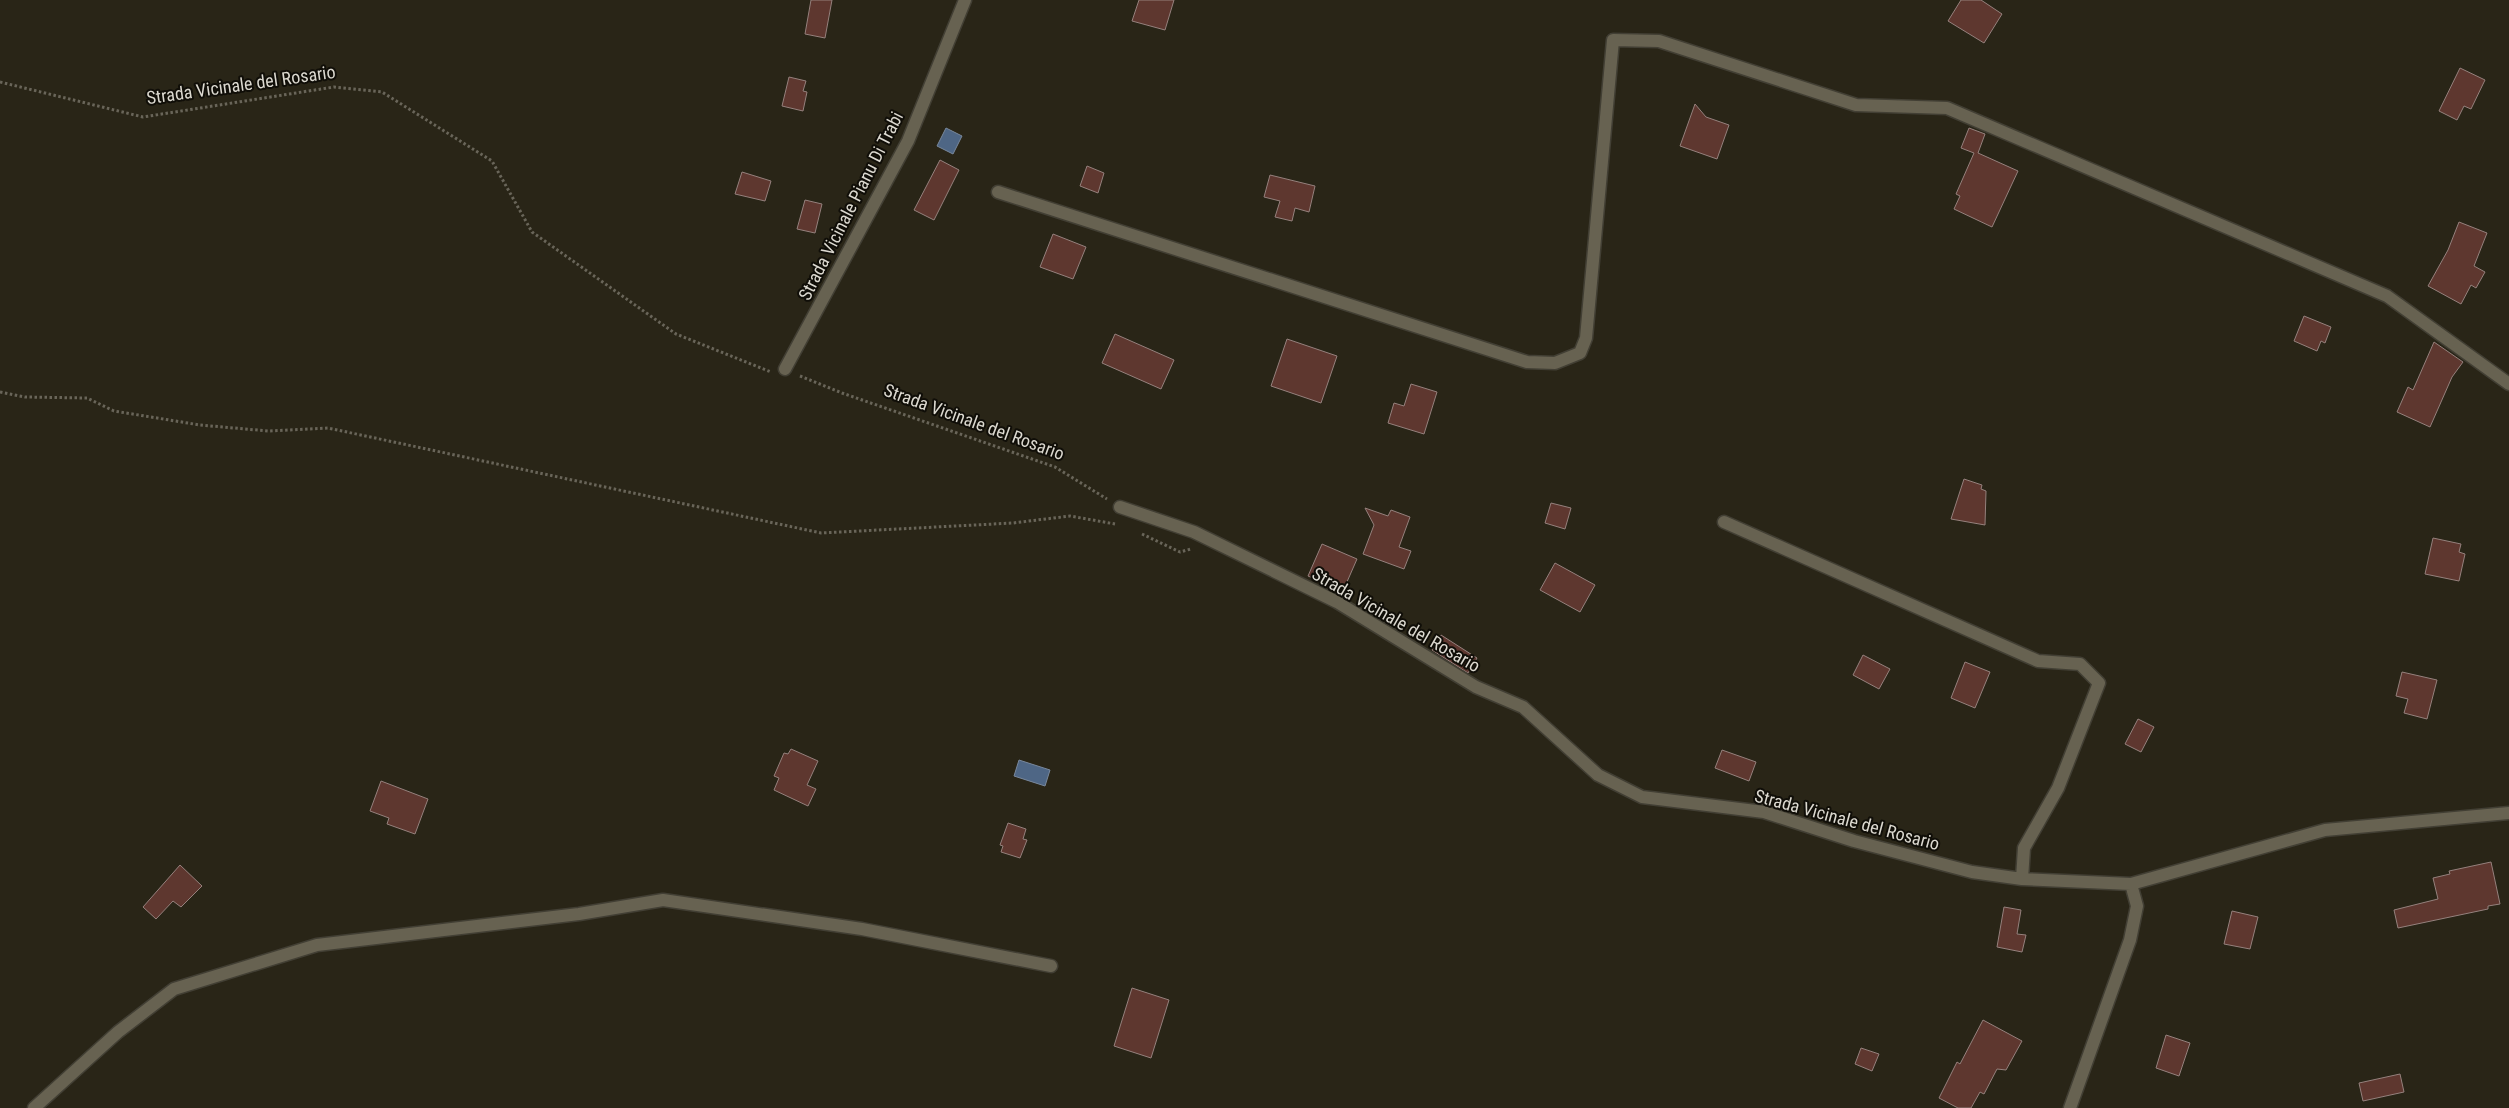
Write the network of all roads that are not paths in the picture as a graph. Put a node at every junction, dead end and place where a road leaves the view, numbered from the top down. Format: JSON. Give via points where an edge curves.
{"nodes":[{"id":1,"x":965,"y":0,"type":"edge"},
{"id":2,"x":998,"y":192,"type":"dead end"},
{"id":3,"x":785,"y":370,"type":"road end"},
{"id":4,"x":2509,"y":384,"type":"edge"},
{"id":5,"x":1120,"y":507,"type":"road end"},
{"id":6,"x":1724,"y":522,"type":"dead end"},
{"id":7,"x":2509,"y":813,"type":"edge"},
{"id":8,"x":2022,"y":879,"type":"junction"},
{"id":9,"x":2131,"y":884,"type":"junction"},
{"id":10,"x":1050,"y":966,"type":"dead end"},
{"id":11,"x":34,"y":1108,"type":"edge"},
{"id":12,"x":2070,"y":1108,"type":"edge"}],
"edges":[{"from":1,"to":3,"type":"street","name":"Strada Vicinale Pianu Di Trabi","via":[[908,141]]},
{"from":2,"to":4,"type":"street","via":[[1527,362],[1554,363],[1580,353],[1586,338],[1613,40],[1659,41],[1856,105],[1946,108],[2387,296]]},
{"from":5,"to":8,"type":"street","name":"Strada Vicinale del Rosario","via":[[1194,532],[1337,602],[1476,687],[1523,707],[1598,775],[1642,797],[1764,812],[1854,841],[1972,872]]},
{"from":6,"to":8,"type":"street","via":[[2038,661],[2080,664],[2099,683],[2058,788],[2024,848]]},
{"from":7,"to":9,"type":"street","name":"Strada Vicinale del Rosario","via":[[2325,830]]},
{"from":8,"to":9,"type":"street","name":"Strada Vicinale del Rosario"},
{"from":9,"to":12,"type":"street","via":[[2136,906],[2130,940]]},
{"from":10,"to":11,"type":"street","via":[[862,929],[662,900],[579,914],[317,945],[174,989],[118,1032]]}]}
